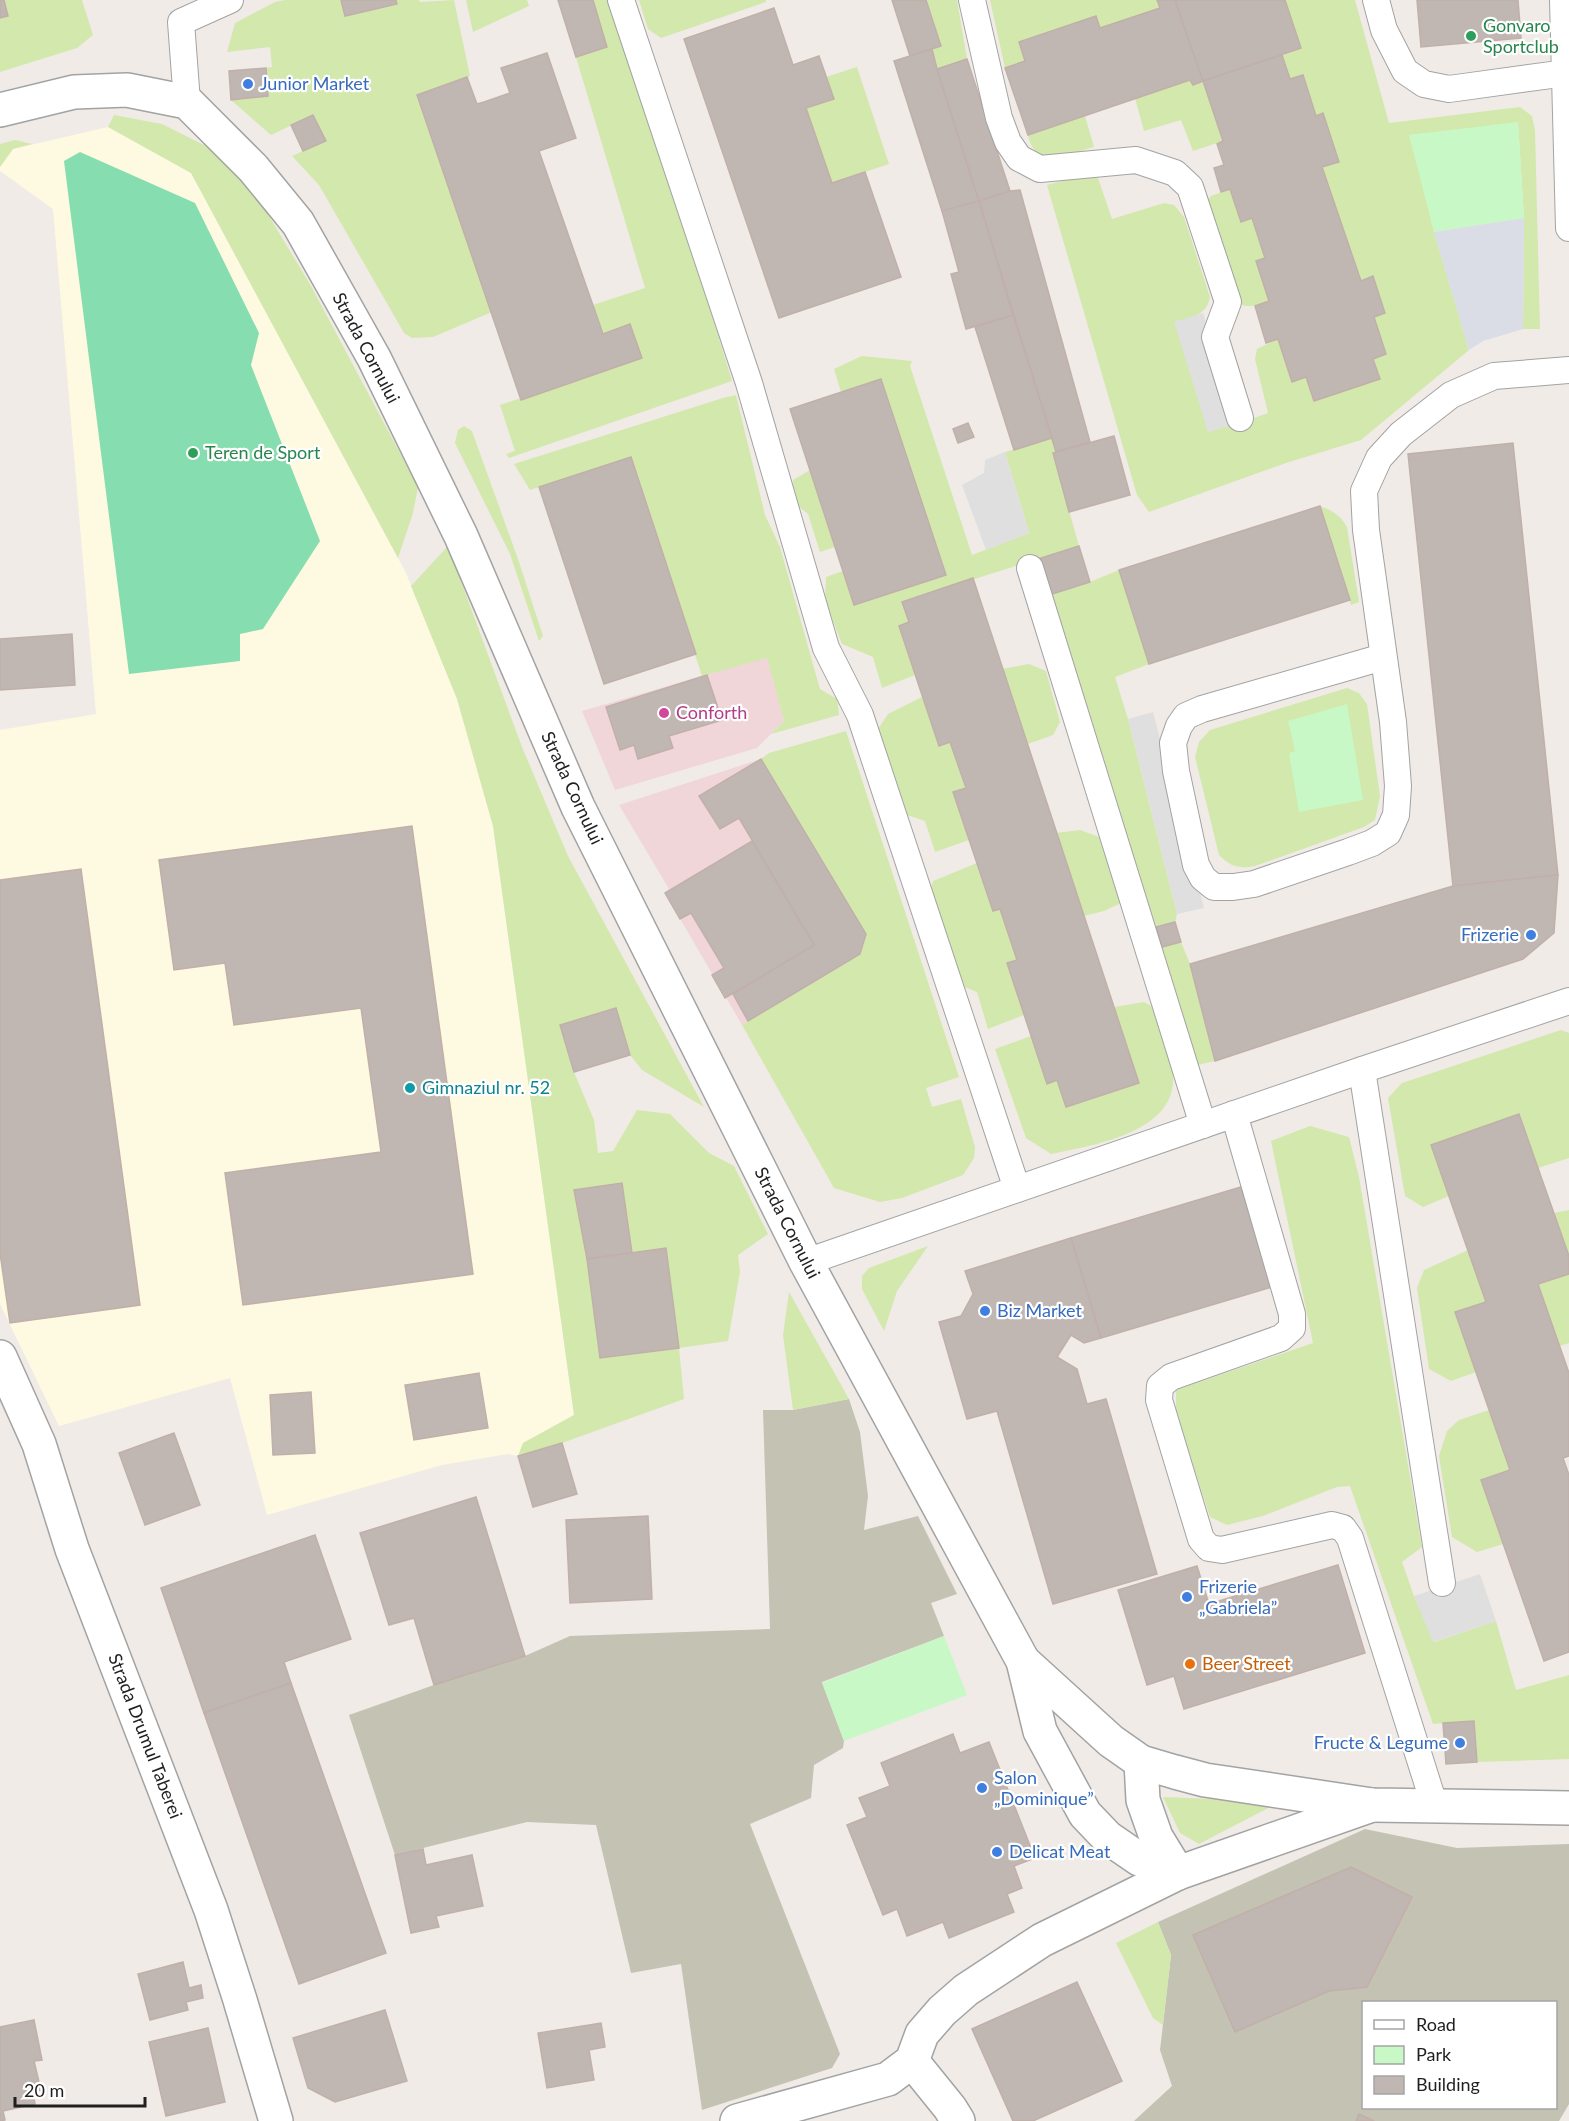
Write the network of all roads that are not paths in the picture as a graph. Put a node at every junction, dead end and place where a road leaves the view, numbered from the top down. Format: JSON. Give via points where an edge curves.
{"nodes":[{"id":1,"x":230,"y":0,"type":"edge"},
{"id":2,"x":621,"y":0,"type":"edge"},
{"id":3,"x":972,"y":0,"type":"edge"},
{"id":4,"x":1376,"y":0,"type":"edge"},
{"id":5,"x":1563,"y":0,"type":"edge"},
{"id":6,"x":1566,"y":72,"type":"junction"},
{"id":7,"x":187,"y":102,"type":"junction"},
{"id":8,"x":0,"y":110,"type":"edge"},
{"id":9,"x":1569,"y":228,"type":"edge"},
{"id":10,"x":1569,"y":370,"type":"edge"},
{"id":11,"x":1240,"y":418,"type":"dead end"},
{"id":12,"x":1029,"y":568,"type":"dead end"},
{"id":13,"x":1383,"y":657,"type":"junction"},
{"id":14,"x":1569,"y":1001,"type":"edge"},
{"id":15,"x":1362,"y":1070,"type":"junction"},
{"id":16,"x":1234,"y":1114,"type":"junction"},
{"id":17,"x":1203,"y":1125,"type":"junction"},
{"id":18,"x":1017,"y":1189,"type":"junction"},
{"id":19,"x":806,"y":1262,"type":"junction"},
{"id":20,"x":0,"y":1357,"type":"edge"},
{"id":21,"x":1442,"y":1583,"type":"dead end"},
{"id":22,"x":1023,"y":1661,"type":"junction"},
{"id":23,"x":1141,"y":1762,"type":"junction"},
{"id":24,"x":1372,"y":1805,"type":"junction"},
{"id":25,"x":1435,"y":1807,"type":"junction"},
{"id":26,"x":1569,"y":1808,"type":"edge"},
{"id":27,"x":1178,"y":1873,"type":"junction"},
{"id":28,"x":912,"y":2061,"type":"junction"},
{"id":29,"x":276,"y":2121,"type":"edge"},
{"id":30,"x":736,"y":2121,"type":"edge"},
{"id":31,"x":958,"y":2121,"type":"edge"}],
"edges":[{"from":1,"to":7,"type":"lane","via":[[181,22]]},
{"from":2,"to":18,"type":"lane","via":[[748,382],[826,648],[860,715]]},
{"from":3,"to":11,"type":"lane","via":[[999,118],[1019,158],[1040,169],[1136,160],[1175,173],[1190,187],[1228,302],[1215,337]]},
{"from":4,"to":6,"type":"lane","via":[[1384,30],[1405,71],[1424,84],[1449,89]]},
{"from":5,"to":6,"type":"lane"},
{"from":6,"to":9,"type":"lane"},
{"from":7,"to":8,"type":"street","via":[[127,90],[95,91],[74,92]]},
{"from":7,"to":19,"type":"street","name":"Strada Cornului","via":[[253,168],[298,223],[374,358],[461,536],[578,807]]},
{"from":10,"to":13,"type":"lane","via":[[1494,376],[1450,395],[1401,434],[1379,458],[1364,491]]},
{"from":12,"to":17,"type":"lane"},
{"from":13,"to":13,"type":"lane","via":[[1186,716],[1173,743],[1176,771],[1196,865],[1214,887],[1254,884],[1372,843],[1388,833],[1396,815],[1398,786]]},
{"from":14,"to":15,"type":"lane"},
{"from":15,"to":16,"type":"lane"},
{"from":15,"to":21,"type":"lane"},
{"from":16,"to":17,"type":"lane"},
{"from":16,"to":25,"type":"lane","via":[[1292,1314],[1292,1328],[1281,1338],[1171,1377],[1160,1386],[1159,1400],[1201,1539],[1209,1548],[1222,1550],[1332,1525],[1343,1528],[1350,1538]]},
{"from":17,"to":18,"type":"lane"},
{"from":18,"to":19,"type":"lane"},
{"from":19,"to":22,"type":"street","name":"Strada Cornului"},
{"from":20,"to":29,"type":"street","name":"Strada Drumul Taberei","via":[[39,1444],[72,1549],[211,1910]]},
{"from":22,"to":23,"type":"street","via":[[1111,1741]]},
{"from":22,"to":27,"type":"street","via":[[1040,1731],[1085,1814],[1107,1838],[1139,1859]]},
{"from":23,"to":24,"type":"street","via":[[1205,1780]]},
{"from":23,"to":27,"type":"street","via":[[1143,1800],[1155,1837]]},
{"from":24,"to":25,"type":"street"},
{"from":24,"to":27,"type":"street"},
{"from":25,"to":26,"type":"street"},
{"from":27,"to":28,"type":"street","via":[[1042,1940],[966,1990],[922,2034]]},
{"from":28,"to":30,"type":"street","via":[[888,2079]]},
{"from":28,"to":31,"type":"street"}]}
